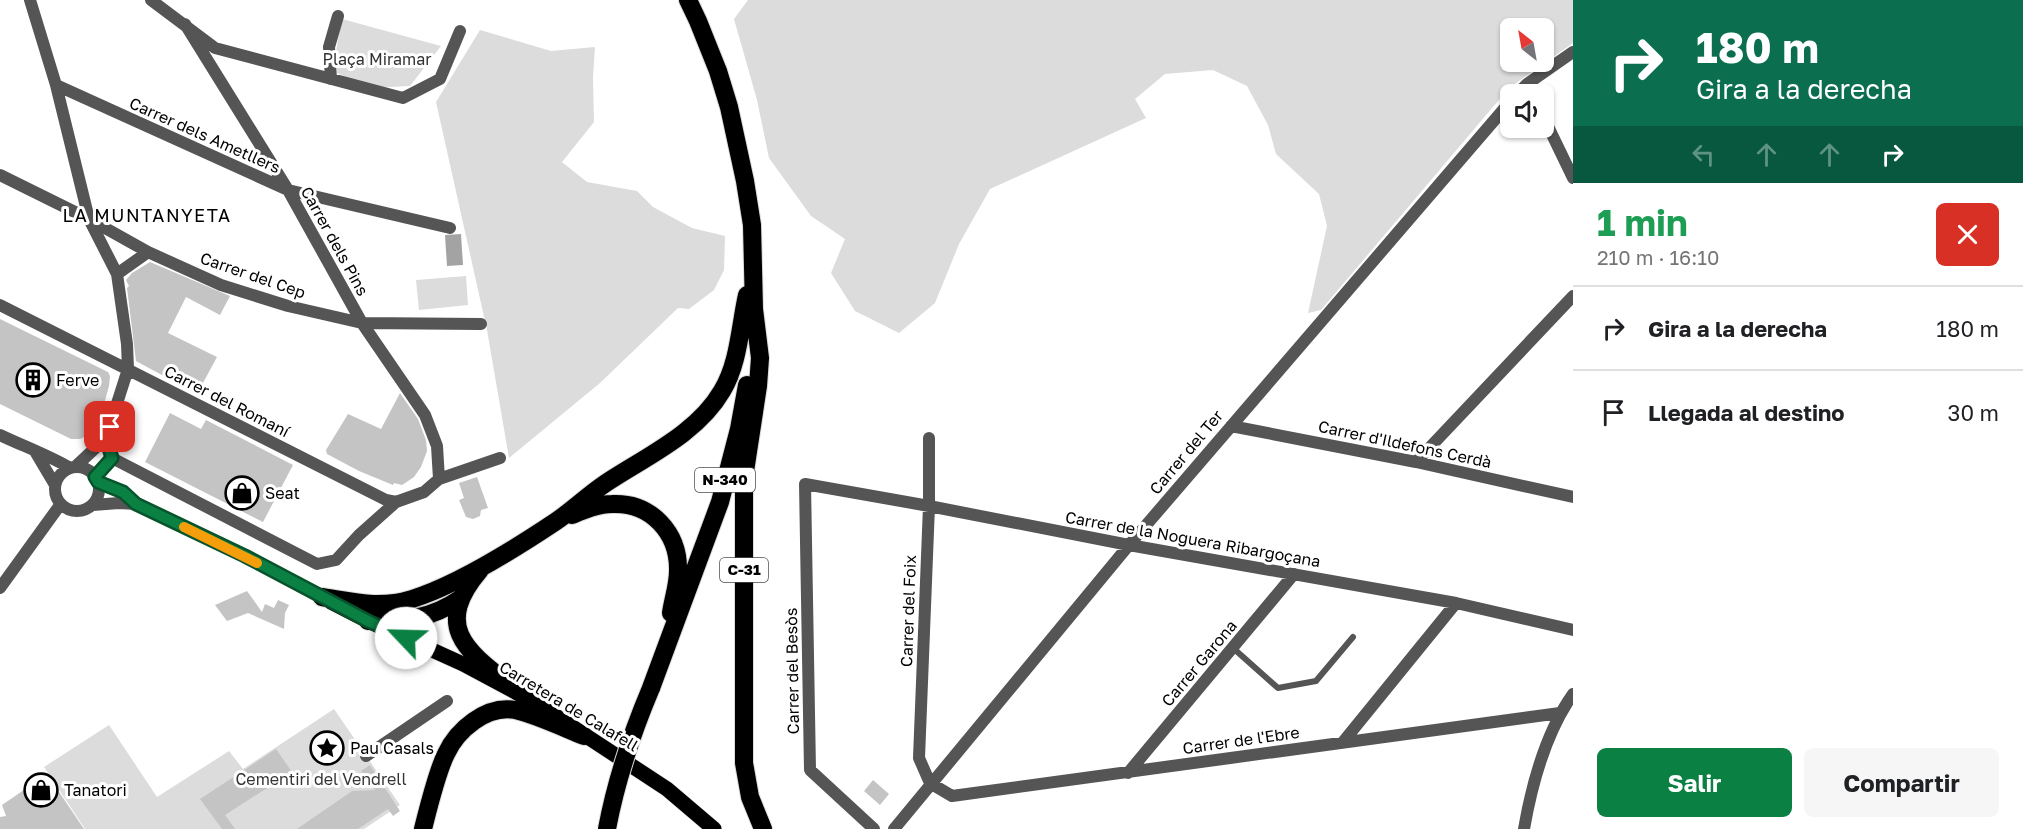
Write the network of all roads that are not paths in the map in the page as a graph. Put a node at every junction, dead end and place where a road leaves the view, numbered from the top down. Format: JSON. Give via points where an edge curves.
{"nodes":[{"id":1,"x":30,"y":0,"type":"edge"},
{"id":2,"x":151,"y":0,"type":"edge"},
{"id":3,"x":688,"y":0,"type":"edge"},
{"id":4,"x":338,"y":16,"type":"dead end"},
{"id":5,"x":185,"y":24,"type":"junction"},
{"id":6,"x":460,"y":32,"type":"dead end"},
{"id":7,"x":1573,"y":52,"type":"edge"},
{"id":8,"x":331,"y":79,"type":"junction"},
{"id":9,"x":1535,"y":84,"type":"edge"},
{"id":10,"x":56,"y":85,"type":"junction"},
{"id":11,"x":1500,"y":114,"type":"edge"},
{"id":12,"x":1554,"y":138,"type":"edge"},
{"id":13,"x":0,"y":176,"type":"edge"},
{"id":14,"x":1573,"y":178,"type":"edge"},
{"id":15,"x":288,"y":190,"type":"junction"},
{"id":16,"x":89,"y":219,"type":"junction"},
{"id":17,"x":450,"y":228,"type":"dead end"},
{"id":18,"x":148,"y":252,"type":"junction"},
{"id":19,"x":753,"y":270,"type":"junction"},
{"id":20,"x":117,"y":274,"type":"junction"},
{"id":21,"x":1573,"y":296,"type":"edge"},
{"id":22,"x":0,"y":305,"type":"edge"},
{"id":23,"x":754,"y":309,"type":"junction"},
{"id":24,"x":362,"y":323,"type":"junction"},
{"id":25,"x":481,"y":324,"type":"dead end"},
{"id":26,"x":128,"y":369,"type":"junction"},
{"id":27,"x":1231,"y":426,"type":"junction"},
{"id":28,"x":0,"y":435,"type":"edge"},
{"id":29,"x":106,"y":438,"type":"junction"},
{"id":30,"x":929,"y":438,"type":"dead end"},
{"id":31,"x":36,"y":453,"type":"junction"},
{"id":32,"x":112,"y":458,"type":"junction"},
{"id":33,"x":500,"y":458,"type":"dead end"},
{"id":34,"x":1416,"y":462,"type":"junction"},
{"id":35,"x":73,"y":468,"type":"junction"},
{"id":36,"x":439,"y":479,"type":"junction"},
{"id":37,"x":96,"y":480,"type":"junction"},
{"id":38,"x":805,"y":484,"type":"joint"},
{"id":39,"x":55,"y":485,"type":"junction"},
{"id":40,"x":1573,"y":497,"type":"edge"},
{"id":41,"x":396,"y":502,"type":"junction"},
{"id":42,"x":93,"y":504,"type":"junction"},
{"id":43,"x":136,"y":504,"type":"junction"},
{"id":44,"x":60,"y":505,"type":"junction"},
{"id":45,"x":929,"y":506,"type":"junction"},
{"id":46,"x":556,"y":521,"type":"junction"},
{"id":47,"x":1129,"y":545,"type":"junction"},
{"id":48,"x":484,"y":565,"type":"junction"},
{"id":49,"x":1294,"y":574,"type":"junction"},
{"id":50,"x":0,"y":588,"type":"edge"},
{"id":51,"x":322,"y":597,"type":"junction"},
{"id":52,"x":460,"y":598,"type":"junction"},
{"id":53,"x":1456,"y":603,"type":"junction"},
{"id":54,"x":368,"y":621,"type":"junction"},
{"id":55,"x":1573,"y":630,"type":"edge"},
{"id":56,"x":1353,"y":637,"type":"dead end"},
{"id":57,"x":667,"y":644,"type":"junction"},
{"id":58,"x":1233,"y":648,"type":"junction"},
{"id":59,"x":520,"y":693,"type":"junction"},
{"id":60,"x":1573,"y":694,"type":"edge"},
{"id":61,"x":447,"y":701,"type":"dead end"},
{"id":62,"x":1560,"y":713,"type":"junction"},
{"id":63,"x":584,"y":736,"type":"junction"},
{"id":64,"x":1343,"y":742,"type":"junction"},
{"id":65,"x":366,"y":756,"type":"dead end"},
{"id":66,"x":1128,"y":773,"type":"junction"},
{"id":67,"x":930,"y":783,"type":"junction"},
{"id":68,"x":423,"y":829,"type":"edge"},
{"id":69,"x":607,"y":829,"type":"edge"},
{"id":70,"x":714,"y":829,"type":"edge"},
{"id":71,"x":763,"y":829,"type":"edge"},
{"id":72,"x":874,"y":829,"type":"edge"},
{"id":73,"x":894,"y":829,"type":"edge"},
{"id":74,"x":1524,"y":829,"type":"edge"}],
"edges":[{"from":1,"to":10,"type":"street"},
{"from":2,"to":5,"type":"street"},
{"from":3,"to":19,"type":"highway","number":"N-340","via":[[729,106],[752,225]]},
{"from":4,"to":8,"type":"street","via":[[329,47]]},
{"from":5,"to":8,"type":"street","via":[[215,48]]},
{"from":5,"to":15,"type":"street","name":"Carrer dels Pins"},
{"from":6,"to":8,"type":"street","via":[[440,79],[403,98]]},
{"from":7,"to":9,"type":"street"},
{"from":10,"to":15,"type":"street","name":"Carrer dels Ametllers"},
{"from":10,"to":16,"type":"street"},
{"from":11,"to":27,"type":"street","name":"Carrer del Ter"},
{"from":12,"to":14,"type":"street"},
{"from":13,"to":16,"type":"street","name":"Carrer del Cep"},
{"from":15,"to":17,"type":"street","name":"Carrer dels Ametllers"},
{"from":15,"to":24,"type":"street","name":"Carrer dels Pins"},
{"from":16,"to":18,"type":"street","name":"Carrer del Cep"},
{"from":16,"to":20,"type":"street"},
{"from":18,"to":20,"type":"street"},
{"from":18,"to":24,"type":"street","name":"Carrer del Cep","via":[[221,285]]},
{"from":19,"to":23,"type":"highway","number":"N-340"},
{"from":19,"to":46,"type":"highway","via":[[734,361],[721,393],[686,430]]},
{"from":20,"to":26,"type":"street"},
{"from":21,"to":34,"type":"street"},
{"from":22,"to":26,"type":"street","name":"Carrer del Romaní"},
{"from":23,"to":57,"type":"highway","number":"N-340","via":[[739,429],[720,501]]},
{"from":23,"to":71,"type":"highway","number":"C-31","via":[[760,358],[744,478],[744,763],[750,797]]},
{"from":24,"to":25,"type":"street","name":"Carrer del Cep"},
{"from":24,"to":36,"type":"street","name":"Carrer dels Pins","via":[[425,415],[437,446]]},
{"from":26,"to":29,"type":"street"},
{"from":26,"to":41,"type":"street","name":"Carrer del Romaní"},
{"from":27,"to":34,"type":"street","name":"Carrer d'Ildefons Cerdà"},
{"from":27,"to":47,"type":"street","name":"Carrer del Ter"},
{"from":28,"to":31,"type":"street"},
{"from":29,"to":32,"type":"street"},
{"from":29,"to":35,"type":"street"},
{"from":30,"to":45,"type":"street","name":"Carrer del Foix"},
{"from":31,"to":35,"type":"street"},
{"from":31,"to":39,"type":"street"},
{"from":32,"to":37,"type":"street"},
{"from":32,"to":41,"type":"street","via":[[317,564],[336,560]]},
{"from":33,"to":36,"type":"street"},
{"from":34,"to":40,"type":"street","name":"Carrer d'Ildefons Cerdà"},
{"from":35,"to":37,"type":"street","via":[[88,471]]},
{"from":35,"to":39,"type":"street","via":[[60,475]]},
{"from":36,"to":41,"type":"street","via":[[424,492]]},
{"from":37,"to":42,"type":"street","via":[[99,492]]},
{"from":37,"to":43,"type":"street","name":"Carretera de Calafell","via":[[123,492]]},
{"from":38,"to":45,"type":"street","name":"Carrer de la Noguera Ribargoçana"},
{"from":38,"to":72,"type":"street","name":"Carrer del Besòs","via":[[810,770]]},
{"from":39,"to":44,"type":"street"},
{"from":42,"to":43,"type":"street","name":"Carretera de Calafell"},
{"from":42,"to":44,"type":"street","via":[[77,512]]},
{"from":43,"to":51,"type":"street","name":"Carretera de Calafell"},
{"from":44,"to":50,"type":"street"},
{"from":45,"to":47,"type":"street","name":"Carrer de la Noguera Ribargoçana"},
{"from":45,"to":67,"type":"street","name":"Carrer del Foix","via":[[919,758]]},
{"from":46,"to":48,"type":"highway"},
{"from":46,"to":57,"type":"highway","via":[[587,509],[624,504],[643,509],[667,530],[676,549],[679,572]]},
{"from":47,"to":49,"type":"street","name":"Carrer de la Noguera Ribargoçana"},
{"from":47,"to":67,"type":"street","name":"Carrer del Ter"},
{"from":48,"to":51,"type":"highway","via":[[410,600],[374,606]]},
{"from":48,"to":52,"type":"highway"},
{"from":49,"to":53,"type":"street","name":"Carrer de la Noguera Ribargoçana"},
{"from":49,"to":58,"type":"street","name":"Carrer Garona"},
{"from":51,"to":54,"type":"main road","name":"Carretera de Calafell"},
{"from":52,"to":54,"type":"highway","via":[[425,616],[398,622]]},
{"from":52,"to":59,"type":"highway","via":[[460,638],[469,651]]},
{"from":53,"to":55,"type":"street","name":"Carrer de la Noguera Ribargoçana"},
{"from":53,"to":64,"type":"street"},
{"from":54,"to":59,"type":"main road","name":"Carretera de Calafell"},
{"from":56,"to":58,"type":"lane","via":[[1316,681],[1278,687]]},
{"from":57,"to":69,"type":"highway","number":"N-340","bridge":true,"via":[[635,726]]},
{"from":58,"to":66,"type":"street","name":"Carrer Garona"},
{"from":59,"to":63,"type":"main road","name":"Carretera de Calafell"},
{"from":60,"to":62,"type":"street"},
{"from":61,"to":65,"type":"street"},
{"from":62,"to":64,"type":"street","name":"Carrer de l'Ebre"},
{"from":62,"to":74,"type":"street","via":[[1529,800]]},
{"from":63,"to":68,"type":"highway","via":[[515,710],[487,714],[471,723],[446,755]]},
{"from":63,"to":70,"type":"main road","name":"Carretera de Calafell","via":[[668,789]]},
{"from":64,"to":66,"type":"street","name":"Carrer de l'Ebre"},
{"from":66,"to":67,"type":"street","name":"Carrer de l'Ebre","via":[[952,796]]},
{"from":67,"to":73,"type":"street","name":"Carrer del Ter"}]}
